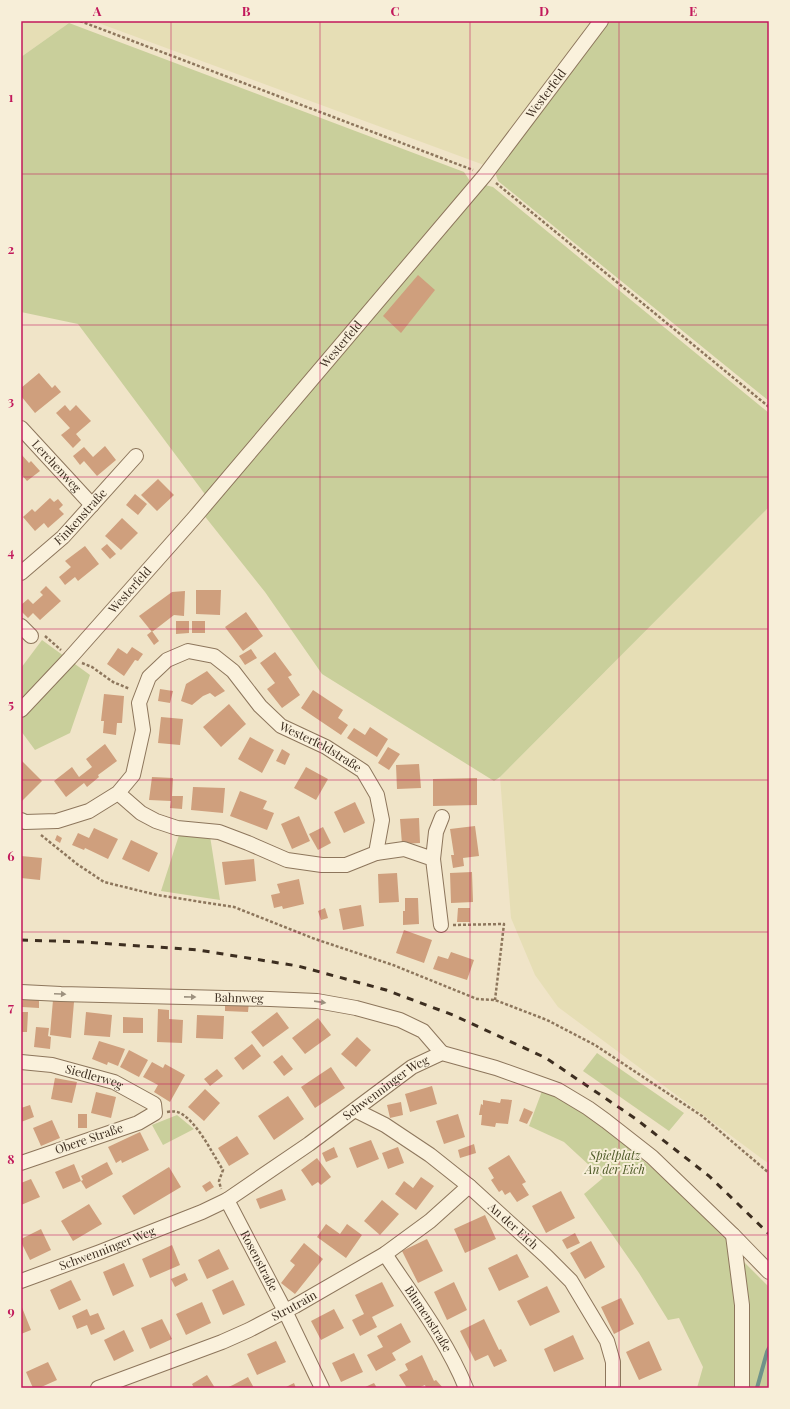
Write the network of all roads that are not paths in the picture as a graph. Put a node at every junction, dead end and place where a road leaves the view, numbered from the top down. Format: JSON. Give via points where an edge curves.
{"nodes":[{"id":1,"x":601,"y":21,"type":"edge"},
{"id":2,"x":21,"y":428,"type":"edge"},
{"id":3,"x":136,"y":456,"type":"dead end"},
{"id":4,"x":92,"y":505,"type":"junction"},
{"id":5,"x":21,"y":572,"type":"edge"},
{"id":6,"x":21,"y":710,"type":"edge"},
{"id":7,"x":118,"y":793,"type":"junction"},
{"id":8,"x":442,"y":816,"type":"dead end"},
{"id":9,"x":23,"y":821,"type":"edge"},
{"id":10,"x":376,"y":853,"type":"junction"},
{"id":11,"x":433,"y":860,"type":"junction"},
{"id":12,"x":441,"y":925,"type":"road end"},
{"id":13,"x":21,"y":992,"type":"edge"},
{"id":14,"x":442,"y":1053,"type":"junction"},
{"id":15,"x":21,"y":1062,"type":"edge"},
{"id":16,"x":355,"y":1110,"type":"junction"},
{"id":17,"x":155,"y":1113,"type":"joint"},
{"id":18,"x":21,"y":1163,"type":"edge"},
{"id":19,"x":469,"y":1186,"type":"junction"},
{"id":20,"x":227,"y":1200,"type":"junction"},
{"id":21,"x":733,"y":1235,"type":"junction"},
{"id":22,"x":385,"y":1254,"type":"junction"},
{"id":23,"x":769,"y":1272,"type":"edge"},
{"id":24,"x":21,"y":1281,"type":"edge"},
{"id":25,"x":285,"y":1311,"type":"junction"},
{"id":26,"x":98,"y":1388,"type":"edge"},
{"id":27,"x":322,"y":1388,"type":"edge"},
{"id":28,"x":466,"y":1388,"type":"edge"},
{"id":29,"x":613,"y":1388,"type":"edge"},
{"id":30,"x":742,"y":1388,"type":"edge"}],
"edges":[{"from":1,"to":6,"type":"street","name":"Westerfeld","via":[[485,175],[195,517]]},
{"from":2,"to":4,"type":"street","name":"Lerchenweg"},
{"from":3,"to":4,"type":"street","name":"Finkenstraße"},
{"from":4,"to":5,"type":"street","name":"Finkenstraße","via":[[64,537]]},
{"from":7,"to":9,"type":"street","name":"Westerfeldstraße","via":[[89,812],[56,821]]},
{"from":7,"to":10,"type":"street","via":[[141,813],[156,821],[177,828],[219,832],[286,860],[346,865]]},
{"from":7,"to":10,"type":"street","name":"Westerfeldstraße","via":[[133,775],[143,730],[139,703],[149,677],[167,660],[188,652],[214,656],[233,671],[260,706],[281,726],[326,747],[363,771],[377,795],[382,820]]},
{"from":8,"to":11,"type":"street","via":[[436,832]]},
{"from":10,"to":11,"type":"street","via":[[404,849]]},
{"from":11,"to":12,"type":"street"},
{"from":13,"to":14,"type":"street","name":"Bahnweg","one_way":true,"via":[[316,1001],[400,1020],[423,1031]]},
{"from":14,"to":16,"type":"street","name":"Schwenninger Weg","via":[[412,1067]]},
{"from":14,"to":21,"type":"street","name":"Schwenninger Weg","via":[[496,1068],[558,1090],[588,1108],[652,1157]]},
{"from":15,"to":17,"type":"street","name":"Siedlerweg","via":[[52,1065],[114,1082],[154,1104]]},
{"from":16,"to":19,"type":"street","name":"An der Eich","via":[[385,1125],[430,1155]]},
{"from":16,"to":20,"type":"street","name":"Schwenninger Weg"},
{"from":17,"to":18,"type":"street","name":"Obere Straße","via":[[138,1123]]},
{"from":19,"to":22,"type":"street","name":"Strutrain","via":[[430,1221]]},
{"from":19,"to":29,"type":"street","name":"An der Eich","via":[[571,1282],[607,1341],[613,1362]]},
{"from":20,"to":24,"type":"street","name":"Schwenninger Weg","via":[[202,1212]]},
{"from":20,"to":25,"type":"street","name":"Rosenstraße"},
{"from":21,"to":23,"type":"street","name":"Schwenninger Weg"},
{"from":21,"to":30,"type":"street","via":[[742,1305]]},
{"from":22,"to":25,"type":"street","name":"Strutrain"},
{"from":22,"to":28,"type":"street","name":"Blumenstraße","via":[[444,1341]]},
{"from":25,"to":26,"type":"street","name":"Strutrain","via":[[222,1342]]},
{"from":25,"to":27,"type":"street","name":"Rosenstraße"}]}
